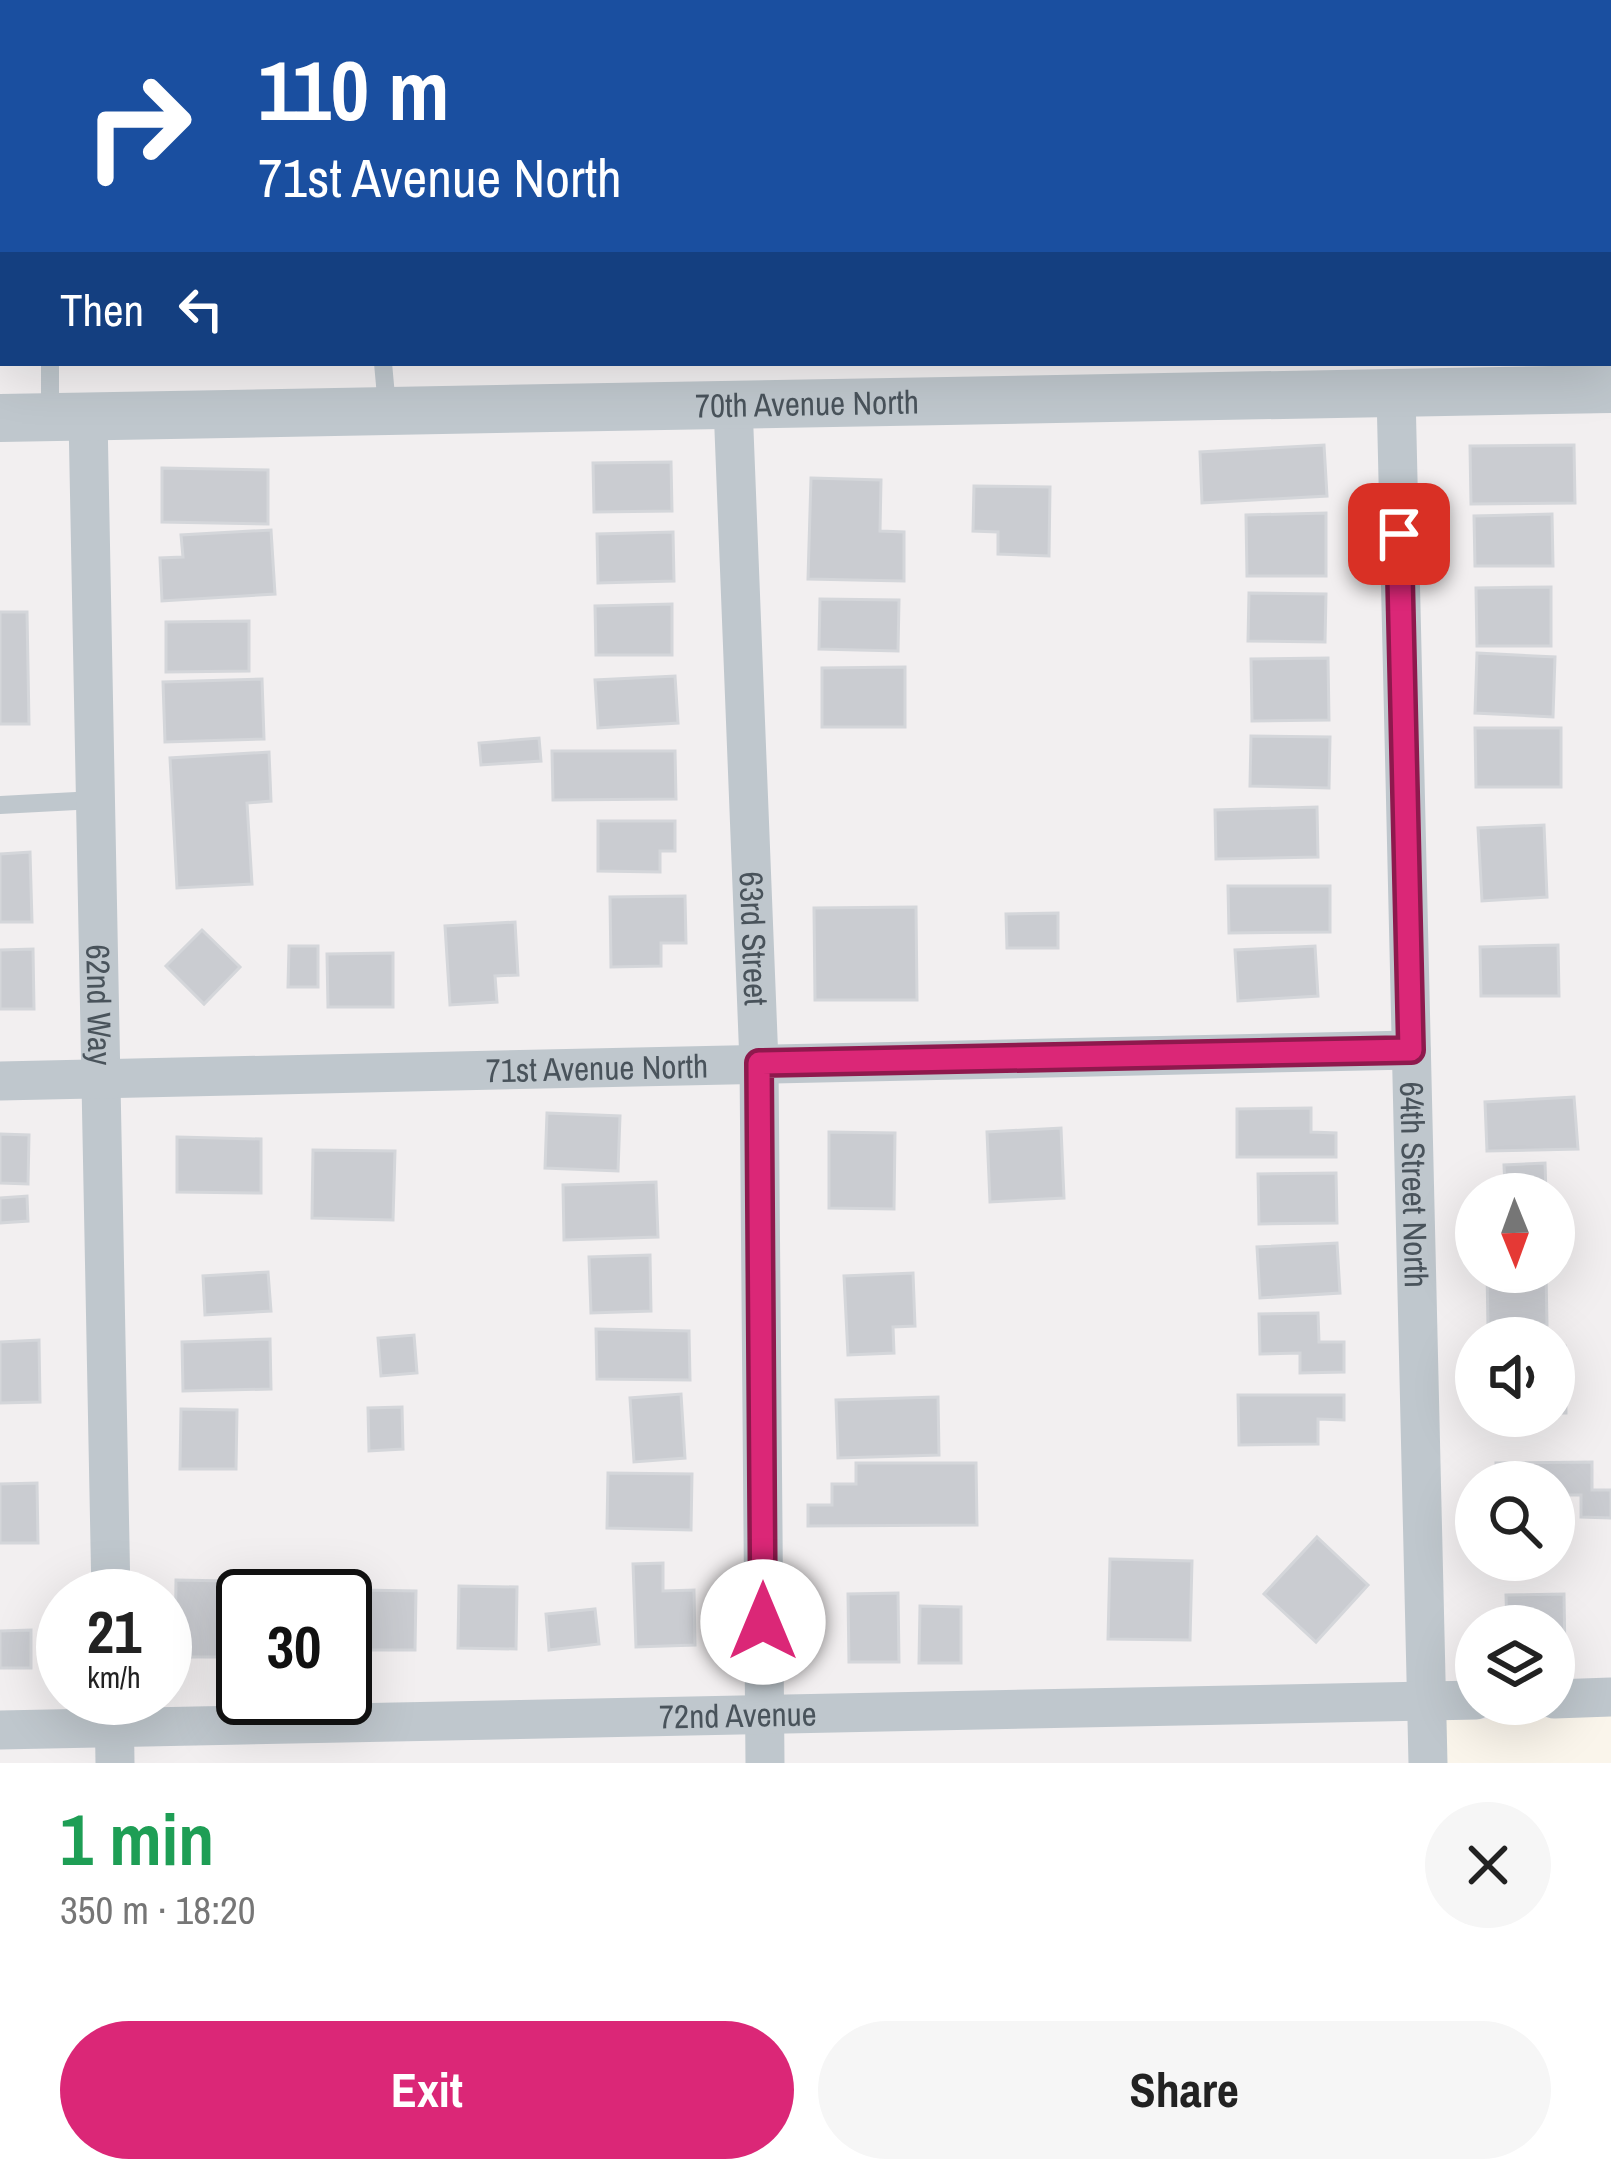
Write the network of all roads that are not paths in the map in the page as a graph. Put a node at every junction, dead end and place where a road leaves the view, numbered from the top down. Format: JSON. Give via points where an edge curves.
{"nodes":[{"id":1,"x":51,"y":366,"type":"edge"},
{"id":2,"x":383,"y":366,"type":"edge"},
{"id":3,"x":1611,"y":389,"type":"edge"},
{"id":4,"x":1396,"y":393,"type":"junction"},
{"id":5,"x":733,"y":405,"type":"junction"},
{"id":6,"x":387,"y":412,"type":"junction"},
{"id":7,"x":69,"y":417,"type":"junction"},
{"id":8,"x":0,"y":418,"type":"edge"},
{"id":9,"x":94,"y":800,"type":"junction"},
{"id":10,"x":0,"y":805,"type":"edge"},
{"id":11,"x":1411,"y":1050,"type":"junction"},
{"id":12,"x":759,"y":1063,"type":"junction"},
{"id":13,"x":99,"y":1079,"type":"junction"},
{"id":14,"x":0,"y":1081,"type":"edge"},
{"id":15,"x":110,"y":1569,"type":"edge"},
{"id":16,"x":1611,"y":1697,"type":"edge"},
{"id":17,"x":1575,"y":1698,"type":"edge"},
{"id":18,"x":1455,"y":1700,"type":"edge"},
{"id":19,"x":1427,"y":1701,"type":"junction"},
{"id":20,"x":764,"y":1715,"type":"junction"},
{"id":21,"x":0,"y":1730,"type":"edge"},
{"id":22,"x":114,"y":1730,"type":"edge"},
{"id":23,"x":765,"y":1763,"type":"edge"},
{"id":24,"x":1428,"y":1763,"type":"edge"}],
"edges":[{"from":1,"to":7,"type":"lane"},
{"from":2,"to":6,"type":"lane"},
{"from":3,"to":4,"type":"street","name":"70th Avenue North"},
{"from":4,"to":5,"type":"street","name":"70th Avenue North"},
{"from":4,"to":11,"type":"street","name":"64th Street North"},
{"from":5,"to":6,"type":"street","name":"70th Avenue North"},
{"from":5,"to":12,"type":"street","name":"63rd Street"},
{"from":6,"to":7,"type":"street","name":"70th Avenue North"},
{"from":7,"to":8,"type":"street","name":"70th Avenue North"},
{"from":7,"to":9,"type":"street","name":"62nd Way"},
{"from":9,"to":10,"type":"lane"},
{"from":9,"to":13,"type":"street","name":"62nd Way"},
{"from":11,"to":12,"type":"street","name":"71st Avenue North"},
{"from":11,"to":19,"type":"street","name":"64th Street North"},
{"from":12,"to":13,"type":"street","name":"71st Avenue North"},
{"from":12,"to":20,"type":"street","name":"63rd Street"},
{"from":13,"to":14,"type":"street","name":"71st Avenue North"},
{"from":13,"to":15,"type":"street","name":"62nd Way"},
{"from":16,"to":17,"type":"street"},
{"from":18,"to":19,"type":"street","name":"72nd Avenue"},
{"from":19,"to":20,"type":"street","name":"72nd Avenue"},
{"from":19,"to":24,"type":"street","name":"64th Street North"},
{"from":20,"to":22,"type":"street","name":"72nd Avenue"},
{"from":20,"to":23,"type":"street","name":"63rd Street"},
{"from":21,"to":22,"type":"street","name":"72nd Avenue"}]}
